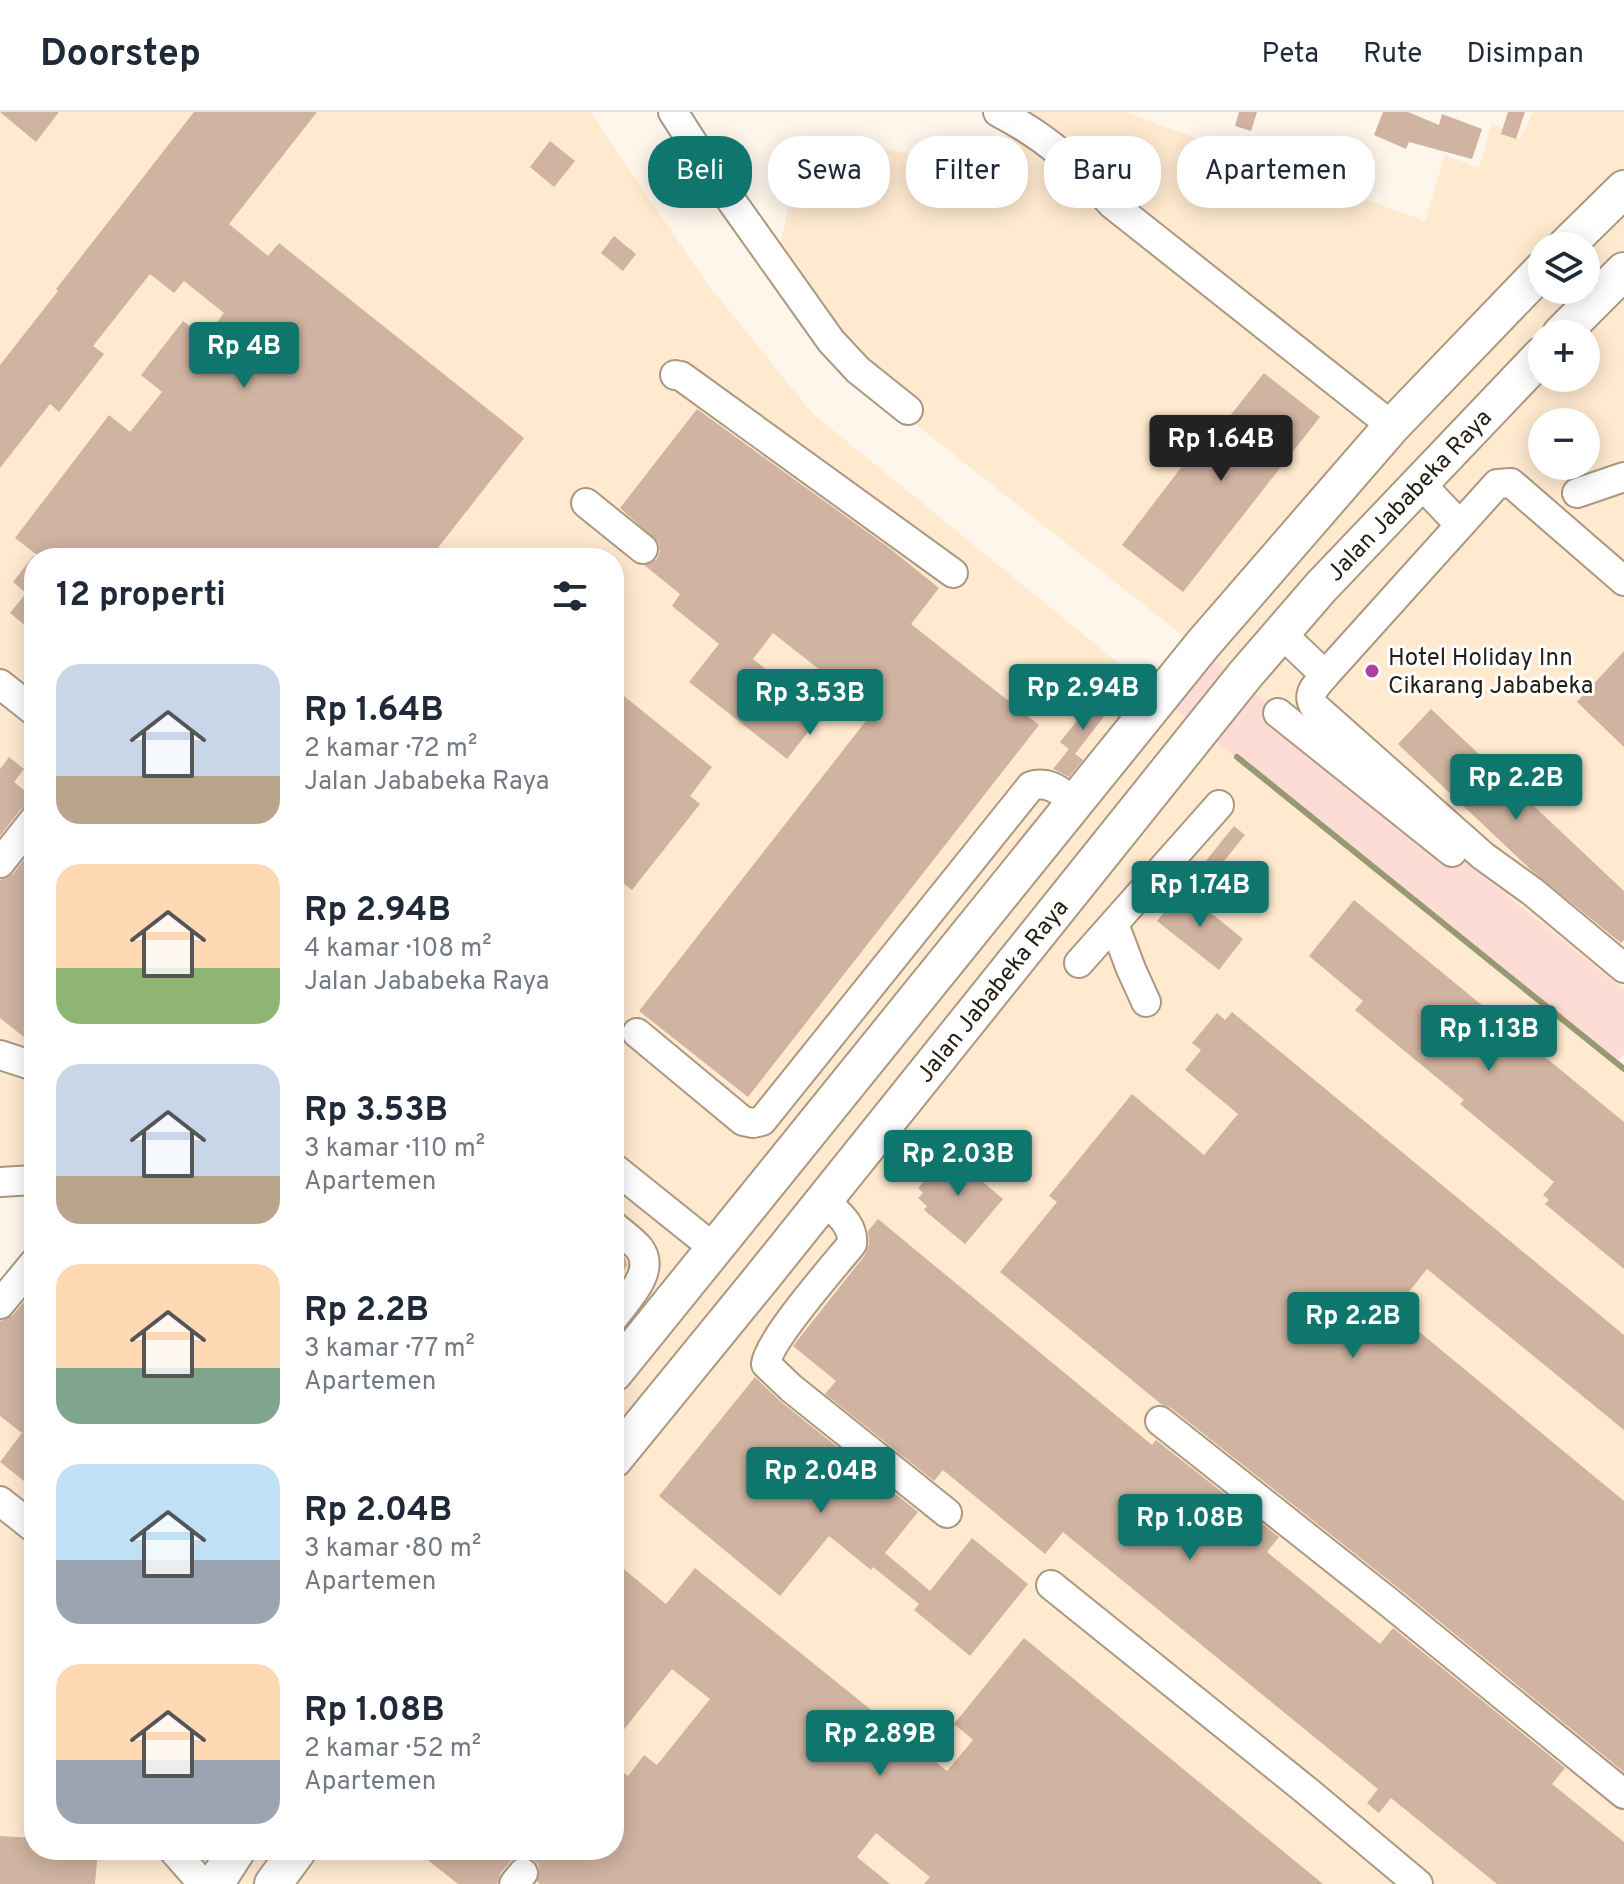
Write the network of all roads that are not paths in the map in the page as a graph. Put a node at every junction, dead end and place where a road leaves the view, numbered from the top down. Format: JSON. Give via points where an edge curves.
{"nodes":[{"id":1,"x":673,"y":112,"type":"edge"},
{"id":2,"x":998,"y":112,"type":"edge"},
{"id":3,"x":1624,"y":189,"type":"edge"},
{"id":4,"x":1580,"y":232,"type":"edge"},
{"id":5,"x":1624,"y":271,"type":"edge"},
{"id":6,"x":1528,"y":285,"type":"edge"},
{"id":7,"x":1575,"y":320,"type":"edge"},
{"id":8,"x":1528,"y":370,"type":"edge"},
{"id":9,"x":675,"y":375,"type":"dead end"},
{"id":10,"x":908,"y":410,"type":"dead end"},
{"id":11,"x":1392,"y":426,"type":"junction"},
{"id":12,"x":1624,"y":477,"type":"edge"},
{"id":13,"x":1420,"y":483,"type":"junction"},
{"id":14,"x":1577,"y":493,"type":"dead end"},
{"id":15,"x":586,"y":503,"type":"dead end"},
{"id":16,"x":1460,"y":525,"type":"junction"},
{"id":17,"x":643,"y":549,"type":"dead end"},
{"id":18,"x":953,"y":573,"type":"dead end"},
{"id":19,"x":1624,"y":581,"type":"edge"},
{"id":20,"x":1281,"y":633,"type":"junction"},
{"id":21,"x":1325,"y":675,"type":"junction"},
{"id":22,"x":0,"y":684,"type":"edge"},
{"id":23,"x":24,"y":703,"type":"edge"},
{"id":24,"x":1278,"y":713,"type":"dead end"},
{"id":25,"x":1075,"y":802,"type":"junction"},
{"id":26,"x":1219,"y":805,"type":"dead end"},
{"id":27,"x":24,"y":833,"type":"edge"},
{"id":28,"x":0,"y":863,"type":"edge"},
{"id":29,"x":1114,"y":924,"type":"junction"},
{"id":30,"x":1079,"y":963,"type":"dead end"},
{"id":31,"x":1624,"y":968,"type":"edge"},
{"id":32,"x":1624,"y":990,"type":"edge"},
{"id":33,"x":1146,"y":1002,"type":"dead end"},
{"id":34,"x":637,"y":1033,"type":"dead end"},
{"id":35,"x":0,"y":1055,"type":"edge"},
{"id":36,"x":24,"y":1063,"type":"edge"},
{"id":37,"x":624,"y":1176,"type":"edge"},
{"id":38,"x":24,"y":1181,"type":"edge"},
{"id":39,"x":0,"y":1182,"type":"edge"},
{"id":40,"x":824,"y":1200,"type":"junction"},
{"id":41,"x":624,"y":1235,"type":"edge"},
{"id":42,"x":715,"y":1249,"type":"junction"},
{"id":43,"x":24,"y":1275,"type":"edge"},
{"id":44,"x":760,"y":1280,"type":"junction"},
{"id":45,"x":0,"y":1304,"type":"edge"},
{"id":46,"x":624,"y":1304,"type":"edge"},
{"id":47,"x":624,"y":1361,"type":"edge"},
{"id":48,"x":1160,"y":1421,"type":"dead end"},
{"id":49,"x":624,"y":1447,"type":"edge"},
{"id":50,"x":0,"y":1501,"type":"edge"},
{"id":51,"x":947,"y":1513,"type":"dead end"},
{"id":52,"x":24,"y":1520,"type":"edge"},
{"id":53,"x":1051,"y":1585,"type":"dead end"},
{"id":54,"x":1624,"y":1794,"type":"edge"},
{"id":55,"x":182,"y":1860,"type":"edge"},
{"id":56,"x":231,"y":1860,"type":"edge"},
{"id":57,"x":291,"y":1860,"type":"edge"},
{"id":58,"x":203,"y":1884,"type":"edge"},
{"id":59,"x":215,"y":1884,"type":"edge"},
{"id":60,"x":273,"y":1884,"type":"edge"},
{"id":61,"x":1418,"y":1884,"type":"edge"}],
"edges":[{"from":1,"to":10,"type":"street","via":[[831,341]]},
{"from":2,"to":11,"type":"street","via":[[1033,130],[1078,166],[1112,204]]},
{"from":3,"to":4,"type":"main road"},
{"from":5,"to":7,"type":"main road"},
{"from":6,"to":11,"type":"main road"},
{"from":8,"to":13,"type":"main road","name":"Jalan Jababeka Raya"},
{"from":9,"to":18,"type":"street"},
{"from":11,"to":25,"type":"main road"},
{"from":12,"to":14,"type":"street"},
{"from":13,"to":16,"type":"street"},
{"from":13,"to":20,"type":"main road","name":"Jalan Jababeka Raya"},
{"from":15,"to":17,"type":"street"},
{"from":16,"to":19,"type":"street","via":[[1497,484],[1511,483]]},
{"from":16,"to":21,"type":"street"},
{"from":20,"to":21,"type":"street"},
{"from":20,"to":40,"type":"main road","name":"Jalan Jababeka Raya"},
{"from":21,"to":31,"type":"street","via":[[1310,693],[1314,706],[1483,856]]},
{"from":22,"to":23,"type":"street"},
{"from":24,"to":32,"type":"street"},
{"from":25,"to":34,"type":"street","via":[[1051,786],[1031,786],[762,1121],[743,1121]]},
{"from":25,"to":42,"type":"main road"},
{"from":26,"to":29,"type":"street"},
{"from":27,"to":28,"type":"street"},
{"from":29,"to":30,"type":"street"},
{"from":29,"to":33,"type":"street"},
{"from":35,"to":36,"type":"street"},
{"from":37,"to":42,"type":"street"},
{"from":38,"to":39,"type":"street"},
{"from":40,"to":44,"type":"main road","name":"Jalan Jababeka Raya"},
{"from":40,"to":51,"type":"street","via":[[848,1224],[852,1244],[779,1337],[766,1364]]},
{"from":41,"to":46,"type":"street","via":[[641,1250],[645,1270]]},
{"from":42,"to":44,"type":"main road"},
{"from":42,"to":47,"type":"main road"},
{"from":43,"to":45,"type":"street"},
{"from":44,"to":49,"type":"main road","name":"Jalan Jababeka Raya"},
{"from":48,"to":54,"type":"street"},
{"from":50,"to":52,"type":"street"},
{"from":53,"to":61,"type":"street"},
{"from":55,"to":58,"type":"street"},
{"from":56,"to":59,"type":"main road"},
{"from":57,"to":60,"type":"main road"}]}
